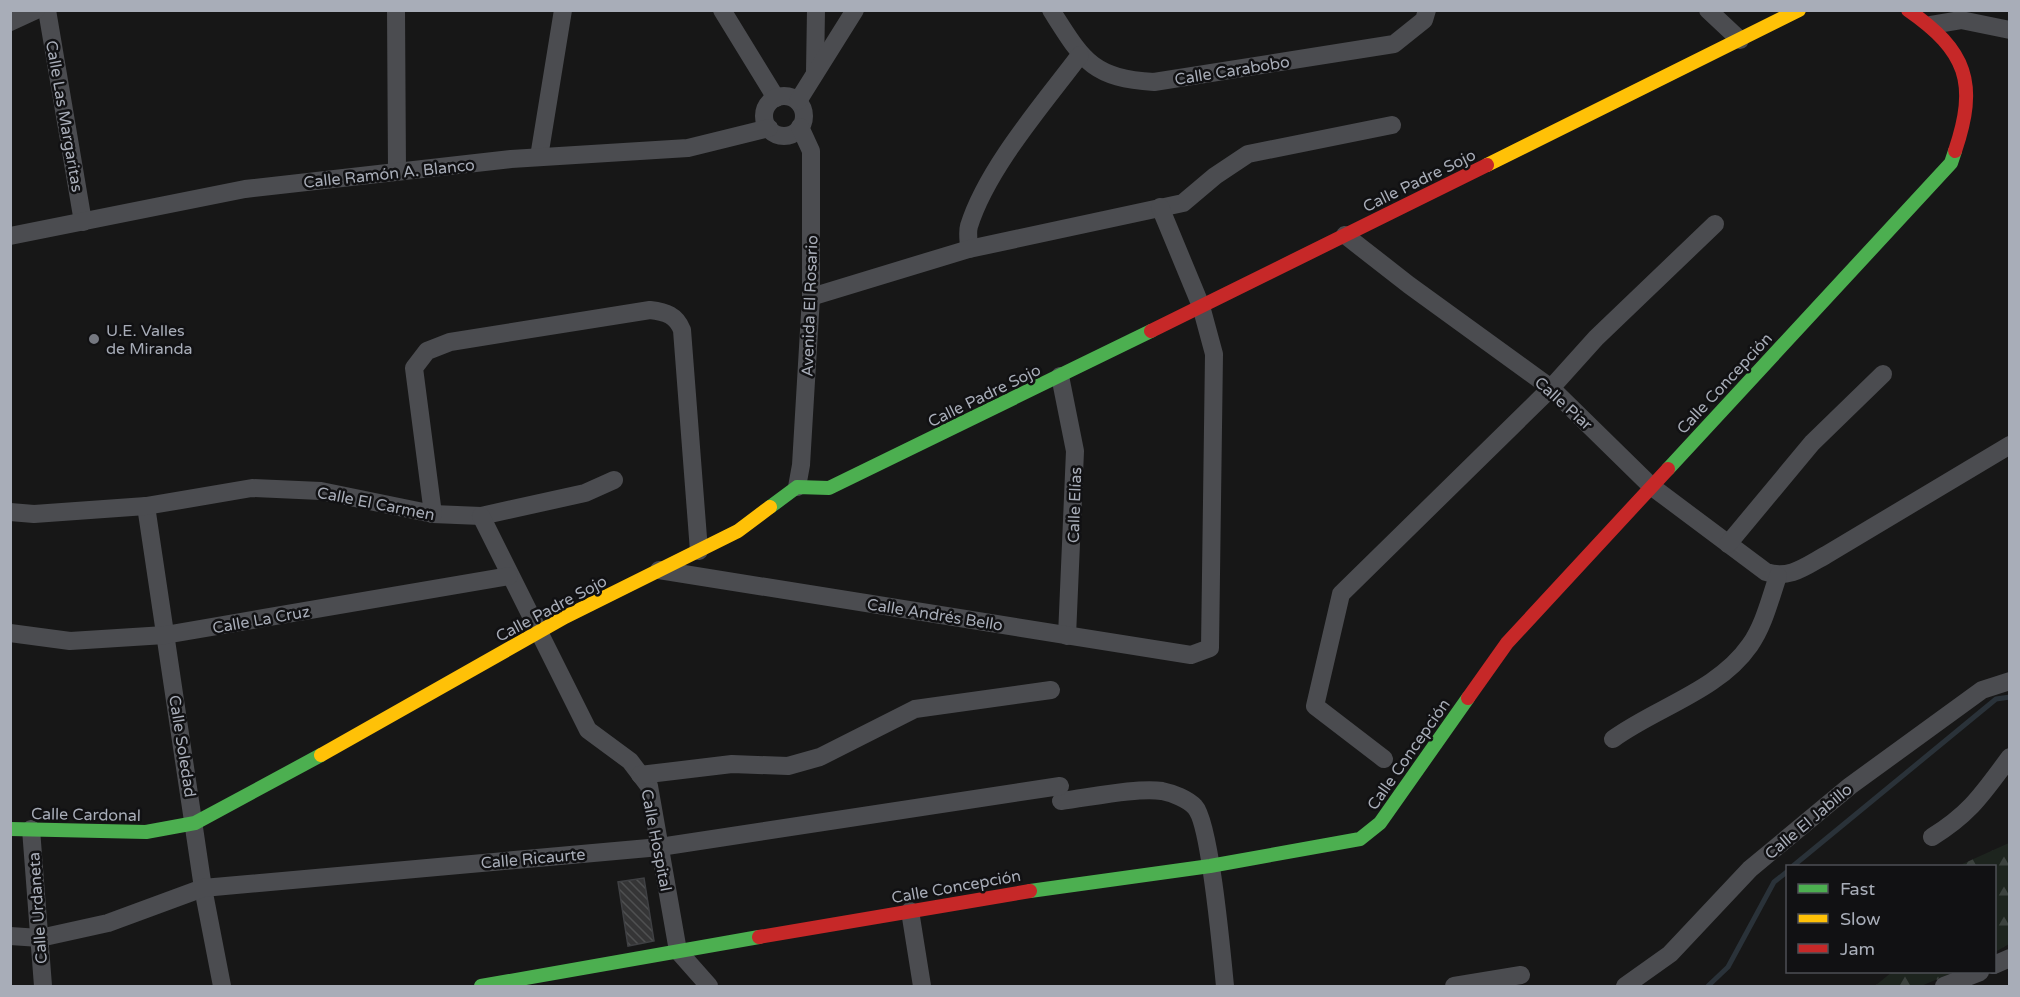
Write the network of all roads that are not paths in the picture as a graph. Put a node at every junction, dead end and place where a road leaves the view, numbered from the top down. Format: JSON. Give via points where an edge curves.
{"nodes":[{"id":1,"x":36,"y":10,"type":"edge"},
{"id":2,"x":47,"y":10,"type":"edge"},
{"id":3,"x":396,"y":10,"type":"edge"},
{"id":4,"x":563,"y":10,"type":"edge"},
{"id":5,"x":722,"y":10,"type":"edge"},
{"id":6,"x":816,"y":10,"type":"edge"},
{"id":7,"x":855,"y":10,"type":"edge"},
{"id":8,"x":1051,"y":10,"type":"edge"},
{"id":9,"x":1427,"y":10,"type":"edge"},
{"id":10,"x":1708,"y":10,"type":"edge"},
{"id":11,"x":1799,"y":10,"type":"edge"},
{"id":12,"x":1908,"y":10,"type":"edge"},
{"id":13,"x":10,"y":22,"type":"edge"},
{"id":14,"x":1931,"y":25,"type":"junction"},
{"id":15,"x":2010,"y":30,"type":"edge"},
{"id":16,"x":1740,"y":40,"type":"junction"},
{"id":17,"x":1080,"y":55,"type":"junction"},
{"id":18,"x":815,"y":74,"type":"junction"},
{"id":19,"x":776,"y":98,"type":"junction"},
{"id":20,"x":798,"y":101,"type":"junction"},
{"id":21,"x":1392,"y":125,"type":"dead end"},
{"id":22,"x":800,"y":127,"type":"junction"},
{"id":23,"x":769,"y":128,"type":"junction"},
{"id":24,"x":539,"y":157,"type":"junction"},
{"id":25,"x":397,"y":171,"type":"junction"},
{"id":26,"x":1160,"y":207,"type":"junction"},
{"id":27,"x":83,"y":222,"type":"junction"},
{"id":28,"x":1715,"y":224,"type":"dead end"},
{"id":29,"x":1345,"y":235,"type":"junction"},
{"id":30,"x":10,"y":236,"type":"edge"},
{"id":31,"x":969,"y":249,"type":"junction"},
{"id":32,"x":811,"y":297,"type":"junction"},
{"id":33,"x":1201,"y":306,"type":"junction"},
{"id":34,"x":1883,"y":374,"type":"dead end"},
{"id":35,"x":1060,"y":376,"type":"junction"},
{"id":36,"x":1551,"y":388,"type":"junction"},
{"id":37,"x":2010,"y":445,"type":"edge"},
{"id":38,"x":614,"y":480,"type":"dead end"},
{"id":39,"x":1651,"y":486,"type":"junction"},
{"id":40,"x":797,"y":487,"type":"junction"},
{"id":41,"x":146,"y":506,"type":"junction"},
{"id":42,"x":10,"y":512,"type":"edge"},
{"id":43,"x":433,"y":514,"type":"junction"},
{"id":44,"x":481,"y":516,"type":"junction"},
{"id":45,"x":1728,"y":544,"type":"junction"},
{"id":46,"x":699,"y":551,"type":"junction"},
{"id":47,"x":660,"y":570,"type":"junction"},
{"id":48,"x":509,"y":576,"type":"junction"},
{"id":49,"x":1778,"y":576,"type":"junction"},
{"id":50,"x":538,"y":632,"type":"junction"},
{"id":51,"x":10,"y":633,"type":"edge"},
{"id":52,"x":165,"y":635,"type":"junction"},
{"id":53,"x":1067,"y":636,"type":"junction"},
{"id":54,"x":2009,"y":682,"type":"edge"},
{"id":55,"x":1051,"y":690,"type":"dead end"},
{"id":56,"x":1613,"y":739,"type":"dead end"},
{"id":57,"x":2010,"y":757,"type":"edge"},
{"id":58,"x":1384,"y":759,"type":"dead end"},
{"id":59,"x":640,"y":775,"type":"junction"},
{"id":60,"x":195,"y":823,"type":"junction"},
{"id":61,"x":10,"y":828,"type":"edge"},
{"id":62,"x":31,"y":829,"type":"junction"},
{"id":63,"x":1932,"y":837,"type":"dead end"},
{"id":64,"x":660,"y":847,"type":"junction"},
{"id":65,"x":1210,"y":866,"type":"junction"},
{"id":66,"x":203,"y":888,"type":"junction"},
{"id":67,"x":910,"y":910,"type":"junction"},
{"id":68,"x":10,"y":936,"type":"edge"},
{"id":69,"x":40,"y":938,"type":"junction"},
{"id":70,"x":678,"y":951,"type":"junction"},
{"id":71,"x":2010,"y":958,"type":"edge"},
{"id":72,"x":1996,"y":965,"type":"edge"},
{"id":73,"x":1978,"y":973,"type":"edge"},
{"id":74,"x":1521,"y":975,"type":"dead end"},
{"id":75,"x":43,"y":987,"type":"edge"},
{"id":76,"x":222,"y":987,"type":"edge"},
{"id":77,"x":481,"y":987,"type":"edge"},
{"id":78,"x":709,"y":987,"type":"edge"},
{"id":79,"x":922,"y":987,"type":"edge"},
{"id":80,"x":1225,"y":987,"type":"edge"},
{"id":81,"x":1454,"y":987,"type":"edge"},
{"id":82,"x":1625,"y":987,"type":"edge"},
{"id":83,"x":1944,"y":987,"type":"edge"}],
"edges":[{"from":1,"to":13,"type":"street"},
{"from":2,"to":27,"type":"street","name":"Calle Las Margaritas"},
{"from":3,"to":25,"type":"street"},
{"from":4,"to":24,"type":"street"},
{"from":5,"to":19,"type":"street"},
{"from":6,"to":18,"type":"street"},
{"from":7,"to":18,"type":"street"},
{"from":8,"to":17,"type":"street","name":"Calle Carabobo"},
{"from":9,"to":17,"type":"street","name":"Calle Carabobo","via":[[1424,20],[1394,45],[1154,82],[1117,78],[1092,67]]},
{"from":10,"to":16,"type":"street"},
{"from":11,"to":16,"type":"street","name":"Calle Padre Sojo"},
{"from":12,"to":14,"type":"street"},
{"from":14,"to":15,"type":"street","via":[[1960,20]]},
{"from":14,"to":39,"type":"street","name":"Calle Concepción","via":[[1961,64],[1968,103],[1951,163]]},
{"from":16,"to":29,"type":"street","name":"Calle Padre Sojo"},
{"from":17,"to":31,"type":"street","via":[[993,179],[968,228]]},
{"from":18,"to":20,"type":"street"},
{"from":19,"to":20,"type":"street","via":[[788,96]]},
{"from":19,"to":23,"type":"street","via":[[766,110]]},
{"from":20,"to":22,"type":"street","name":"Avenida El Rosario","via":[[804,115]]},
{"from":21,"to":26,"type":"street","via":[[1248,154],[1183,203]]},
{"from":22,"to":23,"type":"street","via":[[785,135]]},
{"from":22,"to":32,"type":"street","name":"Avenida El Rosario","via":[[811,151]]},
{"from":23,"to":24,"type":"street","name":"Calle Ramón A. Blanco","via":[[688,148]]},
{"from":24,"to":25,"type":"street","name":"Calle Ramón A. Blanco"},
{"from":25,"to":27,"type":"street","name":"Calle Ramón A. Blanco","via":[[245,189]]},
{"from":26,"to":31,"type":"street"},
{"from":26,"to":33,"type":"street"},
{"from":27,"to":30,"type":"street","name":"Calle Ramón A. Blanco"},
{"from":28,"to":36,"type":"street"},
{"from":29,"to":33,"type":"street","name":"Calle Padre Sojo"},
{"from":29,"to":36,"type":"street","name":"Calle Piar"},
{"from":31,"to":32,"type":"street"},
{"from":32,"to":40,"type":"street","name":"Avenida El Rosario"},
{"from":33,"to":35,"type":"street","name":"Calle Padre Sojo"},
{"from":33,"to":53,"type":"street","name":"Calle Andrés Bello","via":[[1214,354],[1210,648],[1191,655]]},
{"from":34,"to":45,"type":"street","via":[[1812,443]]},
{"from":35,"to":40,"type":"street","name":"Calle Padre Sojo","via":[[829,488]]},
{"from":35,"to":53,"type":"street","name":"Calle Elías","via":[[1075,452]]},
{"from":36,"to":39,"type":"street","name":"Calle Piar"},
{"from":36,"to":58,"type":"street","via":[[1341,594],[1315,706]]},
{"from":37,"to":49,"type":"street","via":[[1798,571]]},
{"from":38,"to":44,"type":"street","name":"Calle El Carmen","via":[[561,499]]},
{"from":39,"to":45,"type":"street","name":"Calle Piar"},
{"from":39,"to":65,"type":"street","name":"Calle Concepción","via":[[1506,643],[1380,823],[1368,834],[1360,839]]},
{"from":40,"to":46,"type":"street","name":"Calle Padre Sojo","via":[[738,531]]},
{"from":41,"to":42,"type":"street","name":"Calle El Carmen","via":[[34,514]]},
{"from":41,"to":43,"type":"street","name":"Calle El Carmen","via":[[252,488],[321,491]]},
{"from":41,"to":52,"type":"street","name":"Calle Soledad"},
{"from":43,"to":44,"type":"street","name":"Calle El Carmen"},
{"from":43,"to":46,"type":"street","via":[[414,368],[427,351],[450,342],[650,310],[665,312],[678,320],[682,330]]},
{"from":44,"to":48,"type":"street","name":"Calle Hospital"},
{"from":45,"to":49,"type":"street","name":"Calle Piar","via":[[1766,572]]},
{"from":46,"to":47,"type":"street","name":"Calle Padre Sojo"},
{"from":47,"to":50,"type":"street","name":"Calle Padre Sojo"},
{"from":47,"to":53,"type":"street","name":"Calle Andrés Bello"},
{"from":48,"to":50,"type":"street","name":"Calle Hospital"},
{"from":48,"to":52,"type":"street","name":"Calle La Cruz"},
{"from":49,"to":56,"type":"street","via":[[1759,630],[1736,662],[1713,681]]},
{"from":50,"to":59,"type":"street","name":"Calle Hospital","via":[[588,730],[630,760]]},
{"from":50,"to":60,"type":"street","name":"Calle Padre Sojo","via":[[394,716]]},
{"from":51,"to":52,"type":"street","name":"Calle La Cruz","via":[[70,641]]},
{"from":52,"to":60,"type":"street","name":"Calle Soledad"},
{"from":54,"to":82,"type":"street","name":"Calle El Jabillo","via":[[1982,690],[1850,786],[1750,869],[1670,954]]},
{"from":55,"to":59,"type":"street","via":[[915,710],[820,757],[788,766],[732,764]]},
{"from":57,"to":63,"type":"street","via":[[1972,808]]},
{"from":59,"to":64,"type":"street","name":"Calle Hospital","via":[[649,786]]},
{"from":60,"to":62,"type":"street","name":"Calle Cardonal","via":[[146,832]]},
{"from":60,"to":66,"type":"street","name":"Calle Soledad"},
{"from":61,"to":62,"type":"street","name":"Calle Cardonal"},
{"from":62,"to":69,"type":"street","name":"Calle Urdaneta"},
{"from":64,"to":65,"type":"street","name":"Calle Ricaurte","via":[[1061,794],[1161,791],[1195,807],[1203,824]]},
{"from":64,"to":66,"type":"street","name":"Calle Ricaurte"},
{"from":64,"to":70,"type":"street","name":"Calle Hospital"},
{"from":65,"to":67,"type":"street","name":"Calle Concepción"},
{"from":65,"to":80,"type":"street","name":"Calle Ricaurte"},
{"from":66,"to":69,"type":"street","name":"Calle Ricaurte","via":[[108,923]]},
{"from":66,"to":76,"type":"street","name":"Calle Soledad"},
{"from":67,"to":70,"type":"street","name":"Calle Concepción"},
{"from":67,"to":79,"type":"street"},
{"from":68,"to":69,"type":"street","name":"Calle Ricaurte"},
{"from":69,"to":75,"type":"street","name":"Calle Urdaneta"},
{"from":70,"to":77,"type":"street","name":"Calle Concepción"},
{"from":70,"to":78,"type":"street"},
{"from":71,"to":72,"type":"street"},
{"from":73,"to":83,"type":"street"},
{"from":74,"to":81,"type":"street"}]}
